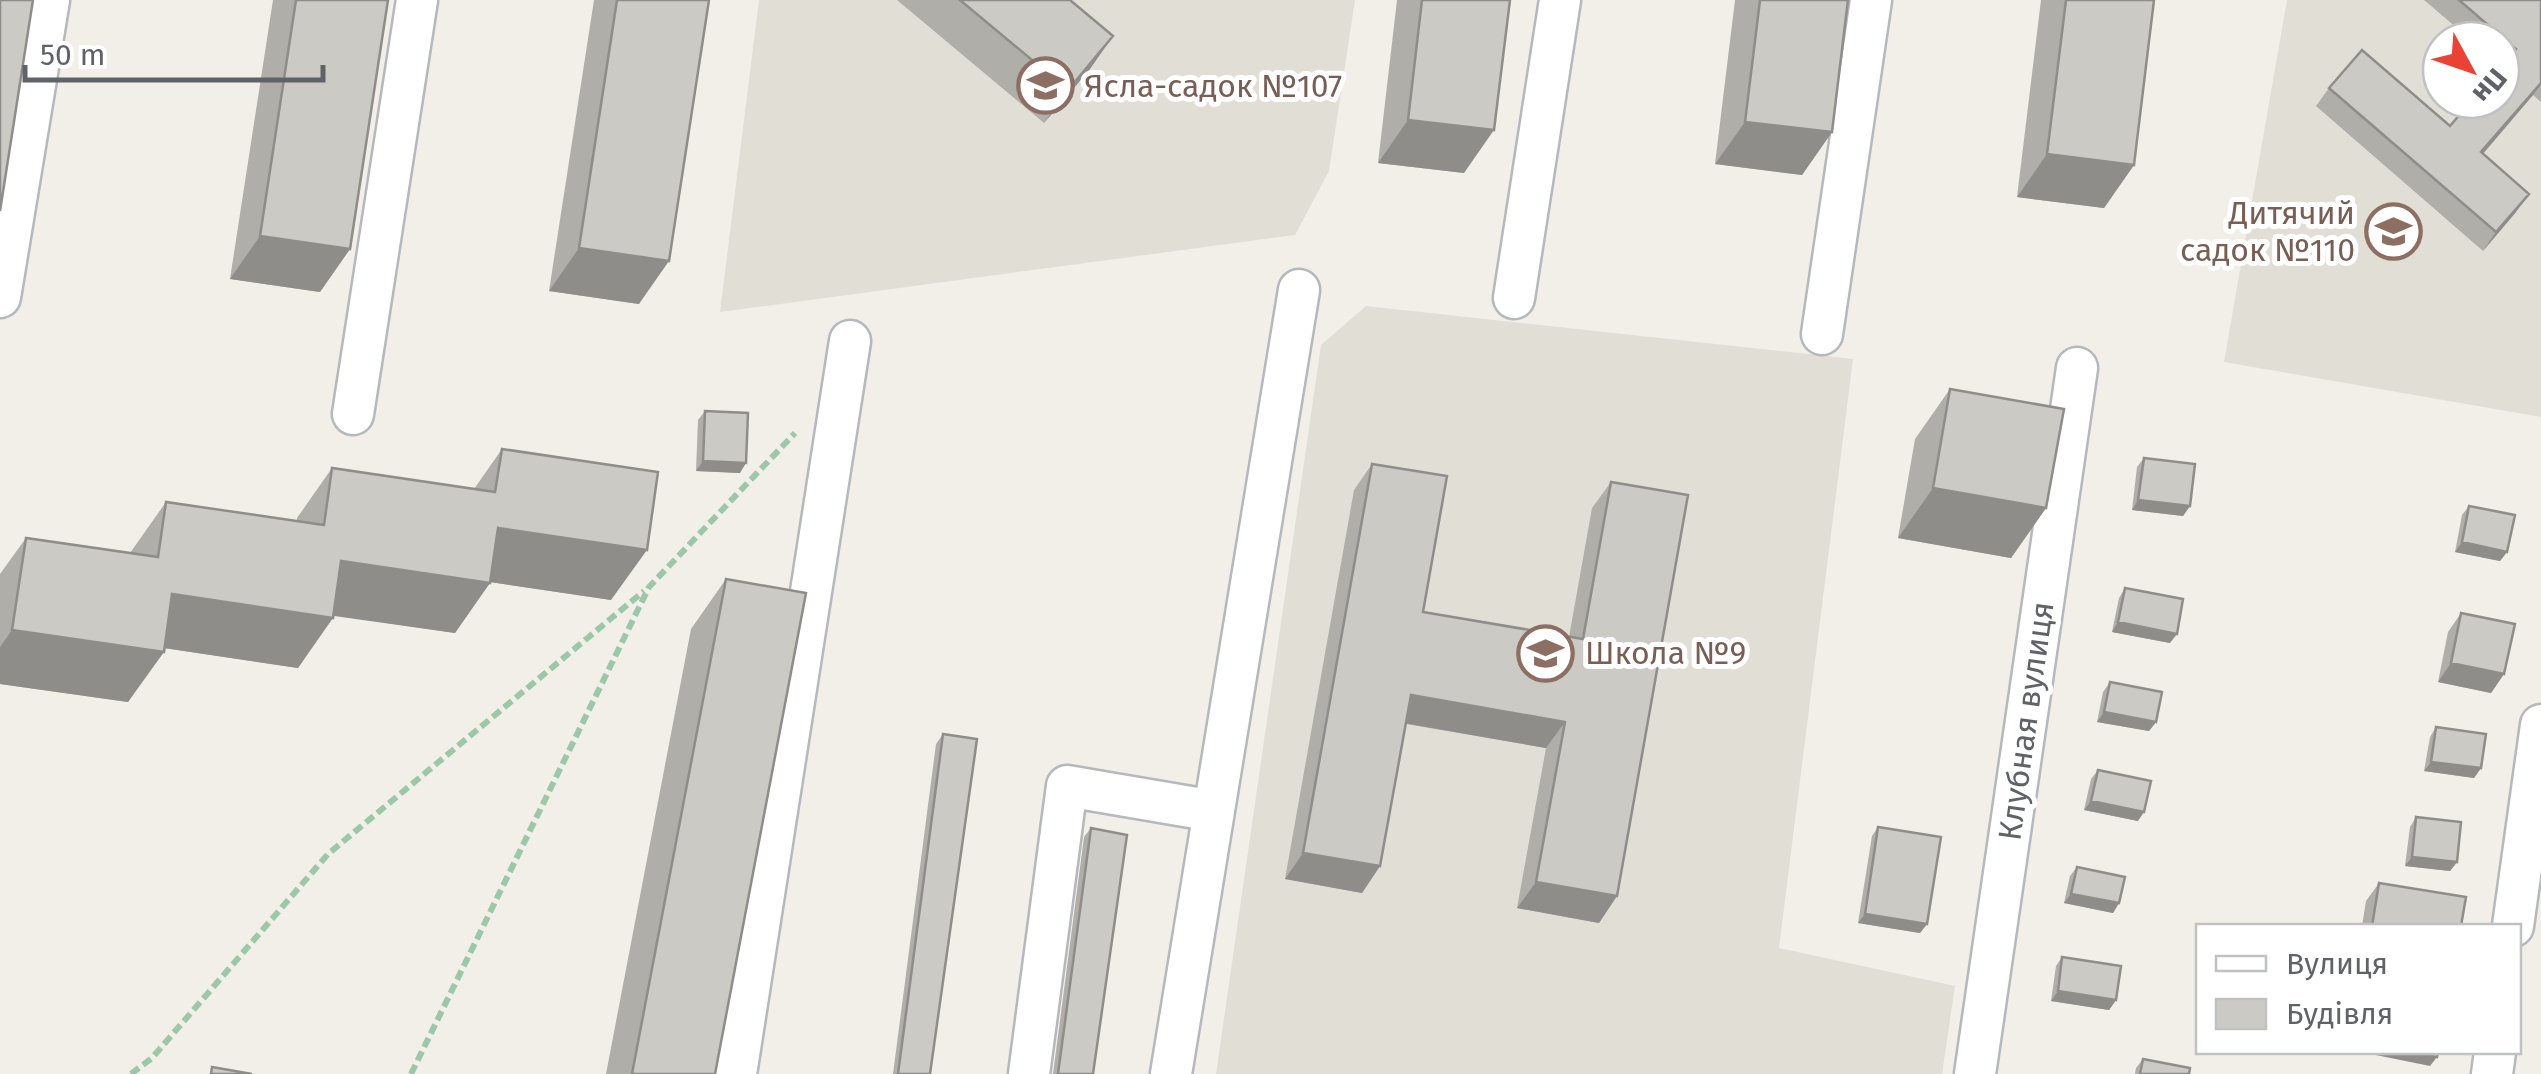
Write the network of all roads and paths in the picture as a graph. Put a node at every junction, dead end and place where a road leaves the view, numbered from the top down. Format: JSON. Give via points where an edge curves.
{"nodes":[{"id":1,"x":49,"y":0,"type":"edge"},
{"id":2,"x":417,"y":0,"type":"edge"},
{"id":3,"x":1560,"y":0,"type":"edge"},
{"id":4,"x":1871,"y":0,"type":"edge"},
{"id":5,"x":1299,"y":290,"type":"dead end"},
{"id":6,"x":0,"y":296,"type":"edge"},
{"id":7,"x":1514,"y":298,"type":"dead end"},
{"id":8,"x":1822,"y":334,"type":"dead end"},
{"id":9,"x":850,"y":341,"type":"dead end"},
{"id":10,"x":2077,"y":368,"type":"dead end"},
{"id":11,"x":844,"y":381,"type":"junction"},
{"id":12,"x":353,"y":414,"type":"dead end"},
{"id":13,"x":649,"y":587,"type":"junction"},
{"id":14,"x":2541,"y":724,"type":"edge"},
{"id":15,"x":1214,"y":812,"type":"junction"},
{"id":16,"x":2512,"y":924,"type":"edge"},
{"id":17,"x":131,"y":1074,"type":"edge"},
{"id":18,"x":411,"y":1074,"type":"edge"},
{"id":19,"x":736,"y":1074,"type":"edge"},
{"id":20,"x":1029,"y":1074,"type":"edge"},
{"id":21,"x":1171,"y":1074,"type":"edge"},
{"id":22,"x":1975,"y":1074,"type":"edge"}],
"edges":[{"from":1,"to":6,"type":"street"},
{"from":2,"to":12,"type":"street"},
{"from":3,"to":7,"type":"street"},
{"from":4,"to":8,"type":"street"},
{"from":5,"to":15,"type":"street"},
{"from":9,"to":11,"type":"street"},
{"from":10,"to":22,"type":"street","name":"Клубная вулиця"},
{"from":11,"to":13,"type":"path"},
{"from":11,"to":19,"type":"street"},
{"from":13,"to":17,"type":"path","via":[[328,854]]},
{"from":13,"to":18,"type":"path"},
{"from":14,"to":16,"type":"street"},
{"from":15,"to":20,"type":"street","via":[[1067,786]]},
{"from":15,"to":21,"type":"street"}]}
